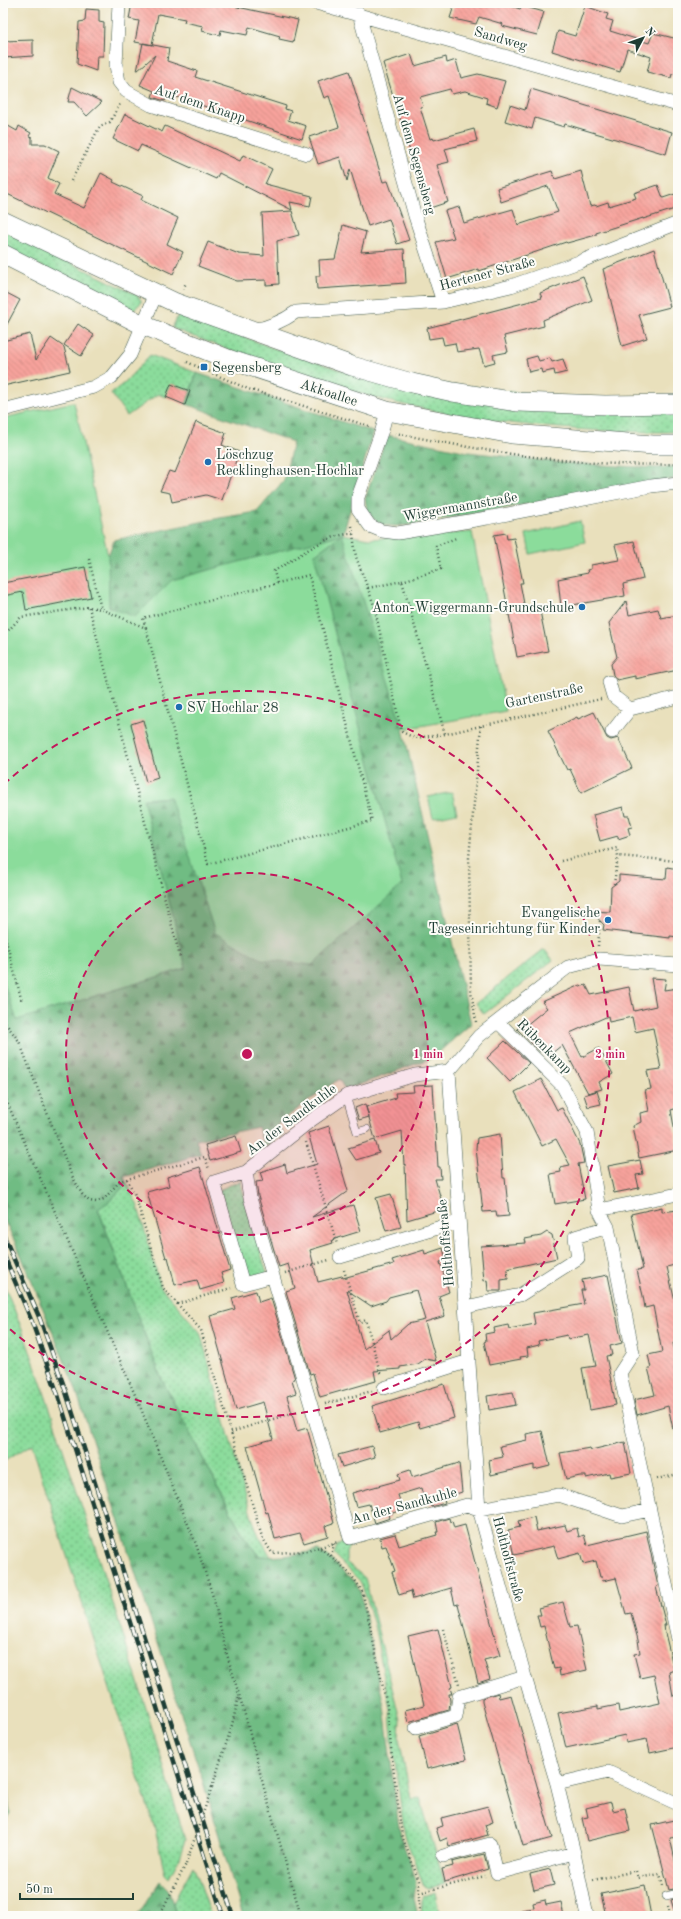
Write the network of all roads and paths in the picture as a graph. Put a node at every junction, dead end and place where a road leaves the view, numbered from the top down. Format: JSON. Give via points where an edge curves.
{"nodes":[{"id":1,"x":120,"y":3,"type":"edge"},
{"id":2,"x":316,"y":3,"type":"edge"},
{"id":3,"x":359,"y":14,"type":"junction"},
{"id":4,"x":122,"y":99,"type":"dead end"},
{"id":5,"x":678,"y":105,"type":"edge"},
{"id":6,"x":307,"y":154,"type":"dead end"},
{"id":7,"x":72,"y":181,"type":"dead end"},
{"id":8,"x":3,"y":222,"type":"edge"},
{"id":9,"x":678,"y":222,"type":"edge"},
{"id":10,"x":3,"y":254,"type":"edge"},
{"id":11,"x":72,"y":256,"type":"junction"},
{"id":12,"x":156,"y":294,"type":"junction"},
{"id":13,"x":443,"y":302,"type":"junction"},
{"id":14,"x":143,"y":325,"type":"junction"},
{"id":15,"x":258,"y":329,"type":"junction"},
{"id":16,"x":678,"y":397,"type":"edge"},
{"id":17,"x":678,"y":404,"type":"edge"},
{"id":18,"x":3,"y":410,"type":"edge"},
{"id":19,"x":387,"y":411,"type":"junction"},
{"id":20,"x":678,"y":444,"type":"edge"},
{"id":21,"x":648,"y":465,"type":"dead end"},
{"id":22,"x":649,"y":471,"type":"dead end"},
{"id":23,"x":678,"y":483,"type":"edge"},
{"id":24,"x":358,"y":509,"type":"junction"},
{"id":25,"x":353,"y":534,"type":"junction"},
{"id":26,"x":436,"y":546,"type":"dead end"},
{"id":27,"x":89,"y":559,"type":"dead end"},
{"id":28,"x":402,"y":581,"type":"junction"},
{"id":29,"x":277,"y":583,"type":"junction"},
{"id":30,"x":368,"y":588,"type":"junction"},
{"id":31,"x":89,"y":606,"type":"junction"},
{"id":32,"x":101,"y":609,"type":"junction"},
{"id":33,"x":146,"y":628,"type":"junction"},
{"id":34,"x":3,"y":636,"type":"edge"},
{"id":35,"x":609,"y":682,"type":"dead end"},
{"id":36,"x":614,"y":696,"type":"junction"},
{"id":37,"x":678,"y":697,"type":"edge"},
{"id":38,"x":630,"y":709,"type":"junction"},
{"id":39,"x":481,"y":725,"type":"junction"},
{"id":40,"x":612,"y":732,"type":"dead end"},
{"id":41,"x":445,"y":734,"type":"junction"},
{"id":42,"x":618,"y":856,"type":"junction"},
{"id":43,"x":561,"y":861,"type":"dead end"},
{"id":44,"x":678,"y":861,"type":"edge"},
{"id":45,"x":614,"y":884,"type":"dead end"},
{"id":46,"x":600,"y":921,"type":"dead end"},
{"id":47,"x":599,"y":926,"type":"junction"},
{"id":48,"x":3,"y":929,"type":"edge"},
{"id":49,"x":574,"y":933,"type":"dead end"},
{"id":50,"x":180,"y":957,"type":"dead end"},
{"id":51,"x":597,"y":960,"type":"junction"},
{"id":52,"x":678,"y":965,"type":"edge"},
{"id":53,"x":22,"y":1002,"type":"dead end"},
{"id":54,"x":3,"y":1020,"type":"edge"},
{"id":55,"x":498,"y":1022,"type":"junction"},
{"id":56,"x":479,"y":1036,"type":"junction"},
{"id":57,"x":449,"y":1071,"type":"junction"},
{"id":58,"x":3,"y":1093,"type":"edge"},
{"id":59,"x":346,"y":1096,"type":"junction"},
{"id":60,"x":367,"y":1129,"type":"dead end"},
{"id":61,"x":205,"y":1157,"type":"dead end"},
{"id":62,"x":246,"y":1172,"type":"junction"},
{"id":63,"x":127,"y":1179,"type":"junction"},
{"id":64,"x":678,"y":1194,"type":"edge"},
{"id":65,"x":599,"y":1210,"type":"junction"},
{"id":66,"x":458,"y":1222,"type":"junction"},
{"id":67,"x":608,"y":1227,"type":"junction"},
{"id":68,"x":340,"y":1257,"type":"joint"},
{"id":69,"x":273,"y":1276,"type":"junction"},
{"id":70,"x":243,"y":1284,"type":"junction"},
{"id":71,"x":178,"y":1304,"type":"junction"},
{"id":72,"x":466,"y":1307,"type":"junction"},
{"id":73,"x":469,"y":1361,"type":"junction"},
{"id":74,"x":384,"y":1388,"type":"joint"},
{"id":75,"x":311,"y":1408,"type":"junction"},
{"id":76,"x":231,"y":1432,"type":"junction"},
{"id":77,"x":678,"y":1474,"type":"edge"},
{"id":78,"x":643,"y":1482,"type":"junction"},
{"id":79,"x":480,"y":1509,"type":"junction"},
{"id":80,"x":650,"y":1510,"type":"junction"},
{"id":81,"x":350,"y":1538,"type":"junction"},
{"id":82,"x":334,"y":1543,"type":"junction"},
{"id":83,"x":319,"y":1547,"type":"junction"},
{"id":84,"x":331,"y":1556,"type":"junction"},
{"id":85,"x":443,"y":1629,"type":"dead end"},
{"id":86,"x":678,"y":1639,"type":"edge"},
{"id":87,"x":525,"y":1677,"type":"junction"},
{"id":88,"x":240,"y":1696,"type":"junction"},
{"id":89,"x":463,"y":1696,"type":"junction"},
{"id":90,"x":416,"y":1728,"type":"dead end"},
{"id":91,"x":556,"y":1784,"type":"junction"},
{"id":92,"x":678,"y":1804,"type":"edge"},
{"id":93,"x":574,"y":1853,"type":"junction"},
{"id":94,"x":443,"y":1856,"type":"dead end"},
{"id":95,"x":497,"y":1873,"type":"junction"},
{"id":96,"x":581,"y":1883,"type":"junction"},
{"id":97,"x":419,"y":1893,"type":"junction"},
{"id":98,"x":678,"y":1893,"type":"edge"},
{"id":99,"x":666,"y":1896,"type":"junction"},
{"id":100,"x":159,"y":1916,"type":"edge"},
{"id":101,"x":301,"y":1916,"type":"edge"},
{"id":102,"x":419,"y":1916,"type":"edge"},
{"id":103,"x":587,"y":1916,"type":"edge"},
{"id":104,"x":671,"y":1916,"type":"edge"}],
"edges":[{"from":1,"to":6,"type":"street","name":"Auf dem Knapp","via":[[116,65],[119,82],[126,91],[151,106]]},
{"from":2,"to":3,"type":"street","name":"Sandweg"},
{"from":3,"to":5,"type":"street","name":"Sandweg"},
{"from":3,"to":13,"type":"street","name":"Auf dem Segensberg","via":[[415,216]]},
{"from":4,"to":7,"type":"path","via":[[110,122],[100,126]]},
{"from":8,"to":11,"type":"main road"},
{"from":9,"to":13,"type":"street","name":"Hertener Straße","via":[[511,286]]},
{"from":10,"to":14,"type":"main road","name":"Akkoallee"},
{"from":11,"to":12,"type":"main road"},
{"from":11,"to":15,"type":"lane","via":[[110,265]]},
{"from":12,"to":14,"type":"street"},
{"from":12,"to":15,"type":"main road","via":[[176,303]]},
{"from":13,"to":15,"type":"street","name":"Hertener Straße","via":[[296,312],[283,321]]},
{"from":14,"to":18,"type":"street","via":[[122,367],[104,382]]},
{"from":14,"to":19,"type":"main road","name":"Akkoallee","via":[[228,359]]},
{"from":15,"to":16,"type":"lane","via":[[414,377],[455,385],[518,394],[607,398]]},
{"from":15,"to":17,"type":"main road","via":[[352,366],[453,392],[518,402]]},
{"from":19,"to":20,"type":"main road","name":"Akkoallee","via":[[512,434],[653,445]]},
{"from":19,"to":24,"type":"street","via":[[358,497]]},
{"from":21,"to":22,"type":"path"},
{"from":23,"to":24,"type":"street","name":"Wiggermannstraße","via":[[398,533],[370,526]]},
{"from":24,"to":25,"type":"path","via":[[352,524]]},
{"from":25,"to":29,"type":"path","via":[[330,538],[274,571]]},
{"from":25,"to":30,"type":"path","via":[[356,557]]},
{"from":26,"to":28,"type":"path","via":[[441,569]]},
{"from":27,"to":32,"type":"path"},
{"from":28,"to":30,"type":"path"},
{"from":28,"to":41,"type":"path"},
{"from":29,"to":33,"type":"path","via":[[143,618]]},
{"from":29,"to":33,"type":"path","via":[[309,575],[372,820],[208,864]]},
{"from":30,"to":41,"type":"path","name":"Gartenstraße","via":[[402,732],[415,738]]},
{"from":31,"to":32,"type":"path"},
{"from":31,"to":34,"type":"path","via":[[22,616]]},
{"from":31,"to":50,"type":"path"},
{"from":32,"to":33,"type":"path"},
{"from":35,"to":36,"type":"street"},
{"from":36,"to":38,"type":"street"},
{"from":36,"to":39,"type":"path","name":"Gartenstraße"},
{"from":37,"to":38,"type":"street"},
{"from":38,"to":40,"type":"street"},
{"from":39,"to":41,"type":"path","name":"Gartenstraße"},
{"from":39,"to":56,"type":"path","via":[[469,858],[471,991]]},
{"from":42,"to":43,"type":"path","via":[[617,848]]},
{"from":42,"to":44,"type":"path"},
{"from":42,"to":45,"type":"path"},
{"from":46,"to":47,"type":"path"},
{"from":47,"to":49,"type":"path"},
{"from":47,"to":51,"type":"path"},
{"from":48,"to":53,"type":"path"},
{"from":51,"to":52,"type":"street"},
{"from":51,"to":55,"type":"street","via":[[568,967]]},
{"from":54,"to":63,"type":"path","via":[[19,1041],[71,1174],[82,1194],[89,1201],[96,1202],[104,1199],[120,1181]]},
{"from":55,"to":56,"type":"street"},
{"from":55,"to":65,"type":"street","name":"Rübenkamp","via":[[562,1085],[586,1132]]},
{"from":56,"to":57,"type":"street"},
{"from":57,"to":59,"type":"street","name":"An der Sandkuhle","via":[[416,1075]]},
{"from":57,"to":66,"type":"street","name":"Holthoffstraße"},
{"from":58,"to":88,"type":"path","via":[[139,1404],[196,1544]]},
{"from":59,"to":60,"type":"lane","via":[[357,1132]]},
{"from":59,"to":62,"type":"street","name":"An der Sandkuhle"},
{"from":61,"to":63,"type":"path"},
{"from":62,"to":69,"type":"street","name":"An der Sandkuhle","via":[[250,1198]]},
{"from":62,"to":70,"type":"street","name":"An der Sandkuhle","via":[[214,1182]]},
{"from":63,"to":71,"type":"path","via":[[135,1195],[163,1288]]},
{"from":64,"to":65,"type":"street"},
{"from":65,"to":67,"type":"street","name":"Rübenkamp"},
{"from":66,"to":68,"type":"street"},
{"from":66,"to":72,"type":"street","name":"Holthoffstraße"},
{"from":67,"to":72,"type":"street","via":[[575,1237],[578,1258],[520,1295]]},
{"from":67,"to":78,"type":"street","name":"Rübenkamp","via":[[632,1353],[620,1372]]},
{"from":68,"to":69,"type":"path"},
{"from":69,"to":70,"type":"street"},
{"from":69,"to":75,"type":"street","name":"An der Sandkuhle"},
{"from":70,"to":71,"type":"path"},
{"from":71,"to":76,"type":"path","via":[[201,1330]]},
{"from":72,"to":73,"type":"street","name":"Holthoffstraße"},
{"from":73,"to":74,"type":"street"},
{"from":73,"to":79,"type":"street","name":"Holthoffstraße"},
{"from":74,"to":75,"type":"path"},
{"from":75,"to":76,"type":"path"},
{"from":75,"to":81,"type":"street","name":"An der Sandkuhle"},
{"from":76,"to":83,"type":"path","via":[[262,1537],[272,1553],[308,1551]]},
{"from":77,"to":78,"type":"path"},
{"from":78,"to":80,"type":"street","name":"Rübenkamp"},
{"from":79,"to":80,"type":"street","name":"An der Sandkuhle","via":[[559,1495],[622,1516]]},
{"from":79,"to":81,"type":"street","name":"An der Sandkuhle","via":[[467,1505]]},
{"from":79,"to":87,"type":"street","name":"Holthoffstraße"},
{"from":80,"to":86,"type":"street","name":"Rübenkamp"},
{"from":81,"to":82,"type":"path"},
{"from":82,"to":83,"type":"path"},
{"from":82,"to":84,"type":"path"},
{"from":83,"to":84,"type":"path"},
{"from":84,"to":97,"type":"path","via":[[360,1586],[363,1594],[387,1706],[401,1831],[419,1881]]},
{"from":85,"to":89,"type":"path"},
{"from":87,"to":89,"type":"street"},
{"from":87,"to":91,"type":"street","name":"Holthoffstraße"},
{"from":88,"to":100,"type":"path","bridge":true,"via":[[186,1864]]},
{"from":88,"to":101,"type":"path"},
{"from":89,"to":90,"type":"street","via":[[459,1697],[456,1716]]},
{"from":91,"to":92,"type":"street","via":[[608,1772]]},
{"from":91,"to":93,"type":"street","name":"Holthoffstraße"},
{"from":93,"to":95,"type":"street"},
{"from":93,"to":96,"type":"street","name":"Holthoffstraße"},
{"from":94,"to":95,"type":"street","via":[[490,1844]]},
{"from":95,"to":97,"type":"path"},
{"from":96,"to":99,"type":"path","via":[[636,1871],[638,1878],[660,1874]]},
{"from":96,"to":103,"type":"street","name":"Holthoffstraße"},
{"from":97,"to":102,"type":"path"},
{"from":98,"to":99,"type":"lane"},
{"from":99,"to":104,"type":"path"}]}
